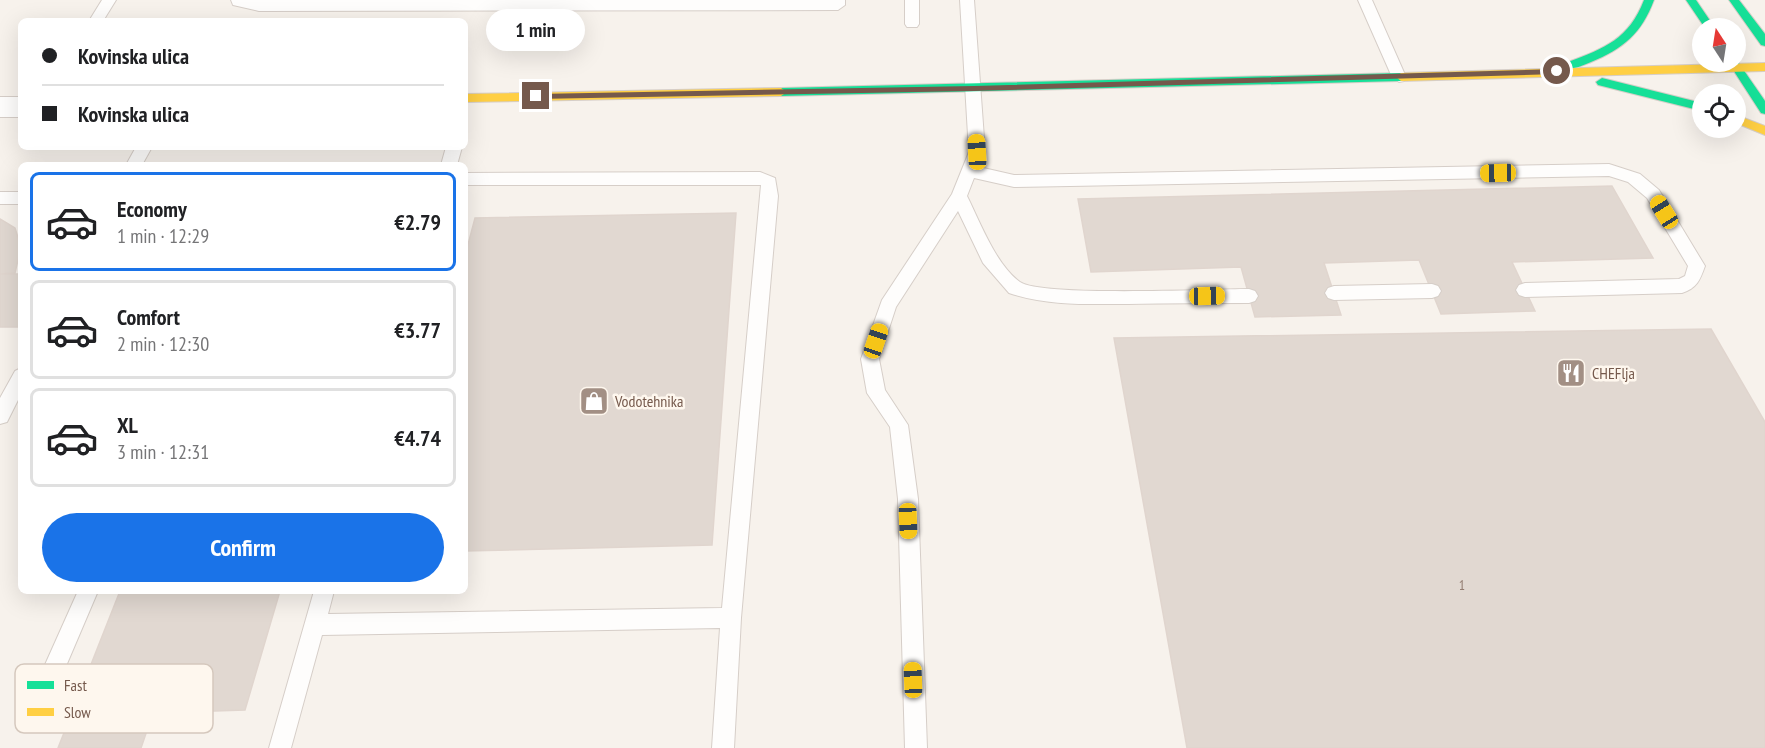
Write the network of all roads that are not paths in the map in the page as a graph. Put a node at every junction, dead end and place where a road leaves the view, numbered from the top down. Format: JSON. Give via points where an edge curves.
{"nodes":[{"id":1,"x":110,"y":0,"type":"edge"},
{"id":2,"x":238,"y":0,"type":"edge"},
{"id":3,"x":838,"y":0,"type":"edge"},
{"id":4,"x":912,"y":0,"type":"edge"},
{"id":5,"x":967,"y":0,"type":"edge"},
{"id":6,"x":1365,"y":0,"type":"edge"},
{"id":7,"x":1649,"y":0,"type":"edge"},
{"id":8,"x":1691,"y":0,"type":"edge"},
{"id":9,"x":1734,"y":0,"type":"edge"},
{"id":10,"x":434,"y":3,"type":"edge"},
{"id":11,"x":98,"y":18,"type":"edge"},
{"id":12,"x":429,"y":18,"type":"edge"},
{"id":13,"x":1703,"y":18,"type":"edge"},
{"id":14,"x":912,"y":24,"type":"dead end"},
{"id":15,"x":1765,"y":42,"type":"edge"},
{"id":16,"x":1692,"y":66,"type":"edge"},
{"id":17,"x":1746,"y":66,"type":"edge"},
{"id":18,"x":1765,"y":67,"type":"edge"},
{"id":19,"x":1557,"y":71,"type":"junction"},
{"id":20,"x":1740,"y":72,"type":"edge"},
{"id":21,"x":1399,"y":77,"type":"junction"},
{"id":22,"x":974,"y":88,"type":"junction"},
{"id":23,"x":468,"y":101,"type":"edge"},
{"id":24,"x":1692,"y":105,"type":"edge"},
{"id":25,"x":0,"y":107,"type":"edge"},
{"id":26,"x":18,"y":107,"type":"edge"},
{"id":27,"x":1765,"y":110,"type":"edge"},
{"id":28,"x":1746,"y":123,"type":"edge"},
{"id":29,"x":1765,"y":132,"type":"edge"},
{"id":30,"x":969,"y":171,"type":"junction"},
{"id":31,"x":468,"y":179,"type":"edge"},
{"id":32,"x":959,"y":196,"type":"junction"},
{"id":33,"x":0,"y":198,"type":"edge"},
{"id":34,"x":18,"y":198,"type":"edge"},
{"id":35,"x":1525,"y":290,"type":"dead end"},
{"id":36,"x":1432,"y":291,"type":"dead end"},
{"id":37,"x":1334,"y":294,"type":"dead end"},
{"id":38,"x":1249,"y":296,"type":"dead end"},
{"id":39,"x":18,"y":382,"type":"edge"},
{"id":40,"x":0,"y":416,"type":"edge"},
{"id":41,"x":87,"y":594,"type":"edge"},
{"id":42,"x":323,"y":594,"type":"edge"},
{"id":43,"x":731,"y":618,"type":"junction"},
{"id":44,"x":315,"y":625,"type":"junction"},
{"id":45,"x":56,"y":664,"type":"edge"},
{"id":46,"x":280,"y":748,"type":"edge"},
{"id":47,"x":723,"y":748,"type":"edge"},
{"id":48,"x":916,"y":748,"type":"edge"}],
"edges":[{"from":1,"to":11,"type":"lane"},
{"from":2,"to":10,"type":"lane","via":[[259,6]]},
{"from":3,"to":10,"type":"lane","via":[[838,5]]},
{"from":4,"to":14,"type":"lane"},
{"from":5,"to":22,"type":"lane"},
{"from":6,"to":21,"type":"lane"},
{"from":7,"to":19,"type":"street","via":[[1642,22],[1629,36],[1602,53]]},
{"from":8,"to":13,"type":"street"},
{"from":9,"to":15,"type":"street"},
{"from":10,"to":12,"type":"lane"},
{"from":16,"to":19,"type":"street"},
{"from":17,"to":18,"type":"street"},
{"from":19,"to":21,"type":"street"},
{"from":19,"to":24,"type":"street"},
{"from":20,"to":27,"type":"street"},
{"from":21,"to":22,"type":"street"},
{"from":22,"to":23,"type":"street"},
{"from":22,"to":30,"type":"lane","via":[[977,152]]},
{"from":25,"to":26,"type":"street"},
{"from":28,"to":29,"type":"street"},
{"from":30,"to":32,"type":"lane"},
{"from":30,"to":35,"type":"lane","via":[[1014,181],[1609,170],[1634,178],[1653,194],[1697,266],[1692,280],[1682,286]]},
{"from":31,"to":43,"type":"lane","via":[[760,178],[769,182]]},
{"from":32,"to":38,"type":"lane","via":[[989,258],[1015,288],[1080,297]]},
{"from":32,"to":48,"type":"lane","via":[[888,305],[870,359],[876,393],[898,425],[904,459]]},
{"from":33,"to":34,"type":"lane"},
{"from":36,"to":37,"type":"lane"},
{"from":39,"to":40,"type":"lane"},
{"from":41,"to":45,"type":"lane"},
{"from":42,"to":44,"type":"lane"},
{"from":43,"to":44,"type":"lane"},
{"from":43,"to":47,"type":"lane"},
{"from":44,"to":46,"type":"lane"}]}
